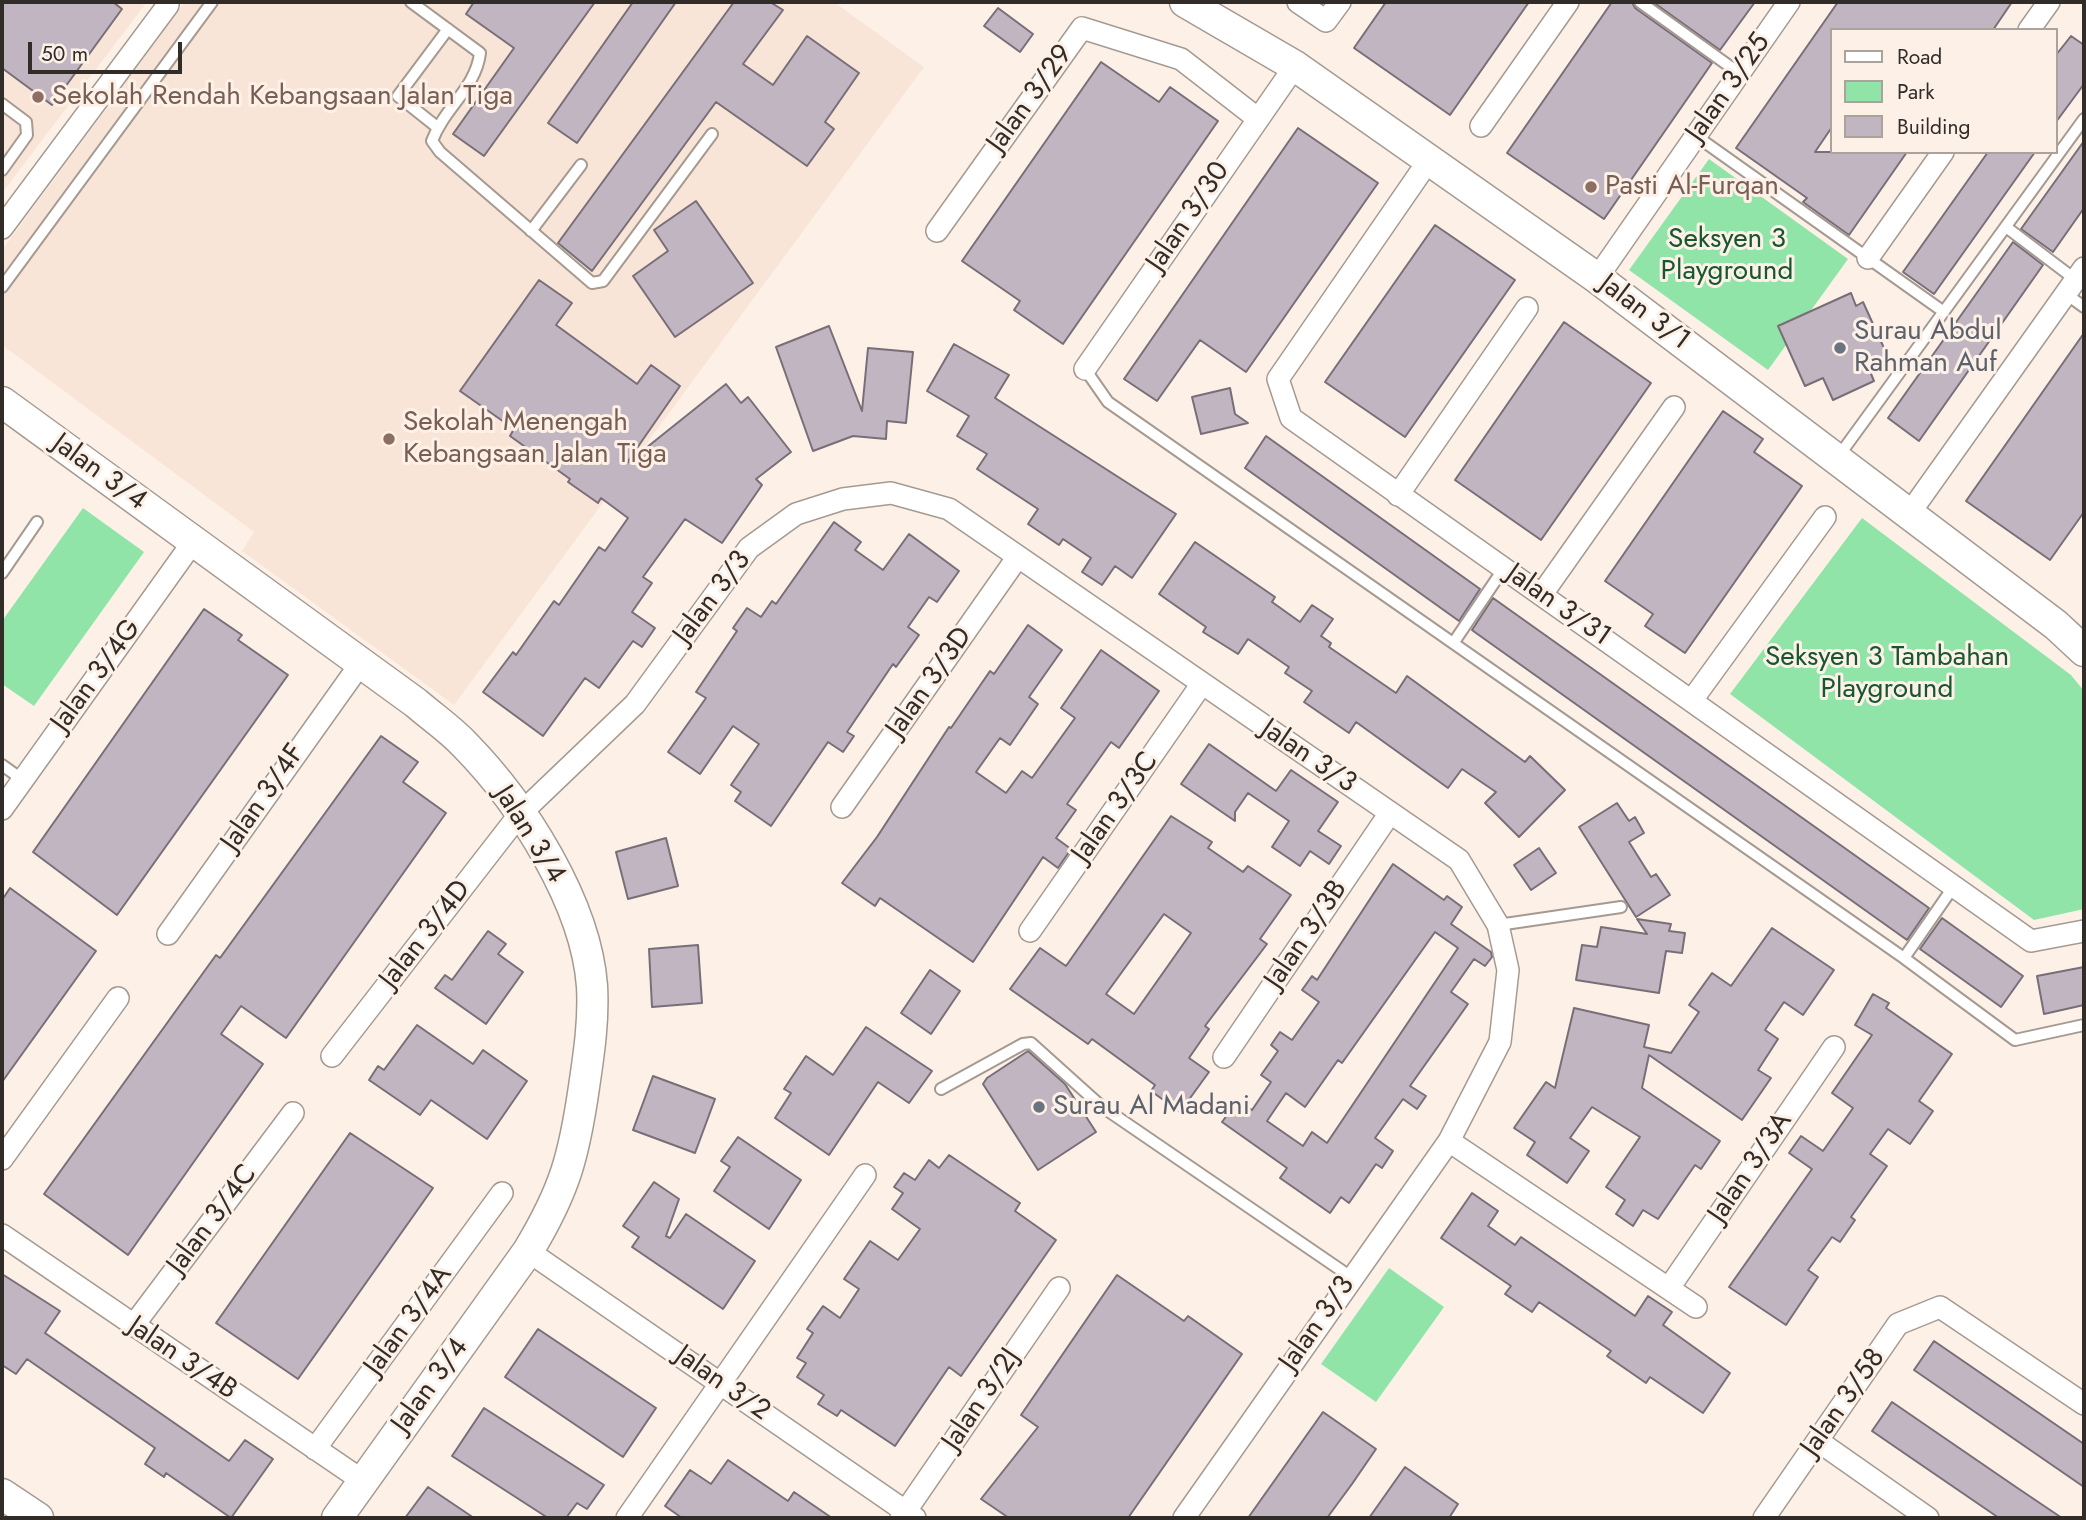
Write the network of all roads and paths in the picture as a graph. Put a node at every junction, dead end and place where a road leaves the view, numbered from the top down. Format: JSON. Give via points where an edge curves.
{"nodes":[{"id":1,"x":212,"y":2,"type":"edge"},
{"id":2,"x":411,"y":2,"type":"edge"},
{"id":3,"x":1185,"y":2,"type":"edge"},
{"id":4,"x":1298,"y":2,"type":"edge"},
{"id":5,"x":1340,"y":2,"type":"edge"},
{"id":6,"x":1568,"y":2,"type":"edge"},
{"id":7,"x":1640,"y":2,"type":"edge"},
{"id":8,"x":1789,"y":2,"type":"edge"},
{"id":9,"x":2049,"y":2,"type":"edge"},
{"id":10,"x":168,"y":5,"type":"dead end"},
{"id":11,"x":2030,"y":28,"type":"edge"},
{"id":12,"x":448,"y":29,"type":"junction"},
{"id":13,"x":1295,"y":66,"type":"junction"},
{"id":14,"x":1739,"y":73,"type":"junction"},
{"id":15,"x":2,"y":104,"type":"edge"},
{"id":16,"x":1257,"y":118,"type":"junction"},
{"id":17,"x":2084,"y":119,"type":"edge"},
{"id":18,"x":1481,"y":126,"type":"dead end"},
{"id":19,"x":437,"y":127,"type":"junction"},
{"id":20,"x":712,"y":134,"type":"dead end"},
{"id":21,"x":1696,"y":136,"type":"junction"},
{"id":22,"x":1942,"y":154,"type":"edge"},
{"id":23,"x":1429,"y":160,"type":"junction"},
{"id":24,"x":581,"y":165,"type":"dead end"},
{"id":25,"x":2,"y":170,"type":"edge"},
{"id":26,"x":2006,"y":227,"type":"junction"},
{"id":27,"x":2,"y":228,"type":"edge"},
{"id":28,"x":531,"y":231,"type":"junction"},
{"id":29,"x":937,"y":231,"type":"dead end"},
{"id":30,"x":1868,"y":258,"type":"junction"},
{"id":31,"x":1597,"y":278,"type":"junction"},
{"id":32,"x":2075,"y":281,"type":"edge"},
{"id":33,"x":2,"y":287,"type":"edge"},
{"id":34,"x":2084,"y":307,"type":"edge"},
{"id":35,"x":1527,"y":308,"type":"dead end"},
{"id":36,"x":1944,"y":312,"type":"junction"},
{"id":37,"x":1085,"y":369,"type":"joint"},
{"id":38,"x":2,"y":402,"type":"edge"},
{"id":39,"x":1674,"y":407,"type":"dead end"},
{"id":40,"x":1837,"y":459,"type":"junction"},
{"id":41,"x":1398,"y":495,"type":"junction"},
{"id":42,"x":1909,"y":514,"type":"junction"},
{"id":43,"x":1825,"y":517,"type":"dead end"},
{"id":44,"x":37,"y":522,"type":"dead end"},
{"id":45,"x":193,"y":542,"type":"junction"},
{"id":46,"x":1017,"y":558,"type":"junction"},
{"id":47,"x":1504,"y":568,"type":"junction"},
{"id":48,"x":2,"y":573,"type":"edge"},
{"id":49,"x":1542,"y":594,"type":"junction"},
{"id":50,"x":1454,"y":642,"type":"junction"},
{"id":51,"x":2084,"y":651,"type":"edge"},
{"id":52,"x":360,"y":663,"type":"junction"},
{"id":53,"x":1201,"y":685,"type":"junction"},
{"id":54,"x":1692,"y":700,"type":"junction"},
{"id":55,"x":2,"y":765,"type":"edge"},
{"id":56,"x":23,"y":780,"type":"junction"},
{"id":57,"x":842,"y":807,"type":"dead end"},
{"id":58,"x":2,"y":809,"type":"edge"},
{"id":59,"x":1390,"y":813,"type":"junction"},
{"id":60,"x":519,"y":815,"type":"junction"},
{"id":61,"x":1954,"y":886,"type":"junction"},
{"id":62,"x":1620,"y":907,"type":"dead end"},
{"id":63,"x":1498,"y":925,"type":"junction"},
{"id":64,"x":1030,"y":931,"type":"dead end"},
{"id":65,"x":2084,"y":931,"type":"edge"},
{"id":66,"x":169,"y":934,"type":"dead end"},
{"id":67,"x":1904,"y":958,"type":"junction"},
{"id":68,"x":118,"y":998,"type":"dead end"},
{"id":69,"x":2084,"y":1025,"type":"edge"},
{"id":70,"x":1834,"y":1047,"type":"dead end"},
{"id":71,"x":332,"y":1056,"type":"dead end"},
{"id":72,"x":1224,"y":1057,"type":"dead end"},
{"id":73,"x":941,"y":1089,"type":"dead end"},
{"id":74,"x":293,"y":1113,"type":"dead end"},
{"id":75,"x":1449,"y":1141,"type":"junction"},
{"id":76,"x":2,"y":1159,"type":"edge"},
{"id":77,"x":865,"y":1175,"type":"dead end"},
{"id":78,"x":502,"y":1193,"type":"dead end"},
{"id":79,"x":2,"y":1235,"type":"edge"},
{"id":80,"x":528,"y":1251,"type":"junction"},
{"id":81,"x":1351,"y":1277,"type":"junction"},
{"id":82,"x":1059,"y":1288,"type":"dead end"},
{"id":83,"x":1668,"y":1288,"type":"junction"},
{"id":84,"x":1696,"y":1307,"type":"dead end"},
{"id":85,"x":133,"y":1326,"type":"junction"},
{"id":86,"x":721,"y":1384,"type":"junction"},
{"id":87,"x":2084,"y":1404,"type":"edge"},
{"id":88,"x":1818,"y":1441,"type":"junction"},
{"id":89,"x":315,"y":1448,"type":"junction"},
{"id":90,"x":363,"y":1481,"type":"junction"},
{"id":91,"x":2,"y":1494,"type":"edge"},
{"id":92,"x":907,"y":1516,"type":"edge"},
{"id":93,"x":38,"y":1518,"type":"edge"},
{"id":94,"x":337,"y":1518,"type":"edge"},
{"id":95,"x":627,"y":1518,"type":"edge"},
{"id":96,"x":1184,"y":1518,"type":"edge"},
{"id":97,"x":1764,"y":1518,"type":"edge"},
{"id":98,"x":1928,"y":1518,"type":"edge"}],
"edges":[{"from":1,"to":33,"type":"lane"},
{"from":2,"to":12,"type":"lane"},
{"from":3,"to":13,"type":"street","name":"Jalan 3/1"},
{"from":4,"to":5,"type":"street","via":[[1326,21]]},
{"from":6,"to":18,"type":"street"},
{"from":7,"to":14,"type":"lane"},
{"from":8,"to":14,"type":"street","name":"Jalan 3/25"},
{"from":9,"to":11,"type":"street"},
{"from":10,"to":27,"type":"street"},
{"from":12,"to":19,"type":"lane","via":[[480,53],[478,72]]},
{"from":12,"to":19,"type":"lane","via":[[398,96]]},
{"from":13,"to":16,"type":"street","name":"Jalan 3/30"},
{"from":13,"to":23,"type":"street","name":"Jalan 3/1"},
{"from":14,"to":21,"type":"street","name":"Jalan 3/25"},
{"from":15,"to":25,"type":"lane","via":[[26,122],[27,135]]},
{"from":16,"to":29,"type":"street","name":"Jalan 3/29","via":[[1181,59],[1082,27]]},
{"from":16,"to":37,"type":"street","name":"Jalan 3/30"},
{"from":17,"to":26,"type":"lane"},
{"from":19,"to":28,"type":"lane","via":[[432,141],[440,152]]},
{"from":20,"to":28,"type":"lane","via":[[603,281],[592,283]]},
{"from":21,"to":30,"type":"lane"},
{"from":21,"to":31,"type":"street","name":"Jalan 3/25"},
{"from":22,"to":30,"type":"street"},
{"from":23,"to":31,"type":"street","name":"Jalan 3/1"},
{"from":23,"to":41,"type":"street","name":"Jalan 3/31","via":[[1279,379],[1291,418]]},
{"from":24,"to":28,"type":"lane"},
{"from":26,"to":32,"type":"lane"},
{"from":26,"to":36,"type":"lane"},
{"from":30,"to":36,"type":"lane"},
{"from":31,"to":40,"type":"street","name":"Jalan 3/1"},
{"from":32,"to":34,"type":"lane"},
{"from":32,"to":42,"type":"street"},
{"from":35,"to":41,"type":"street"},
{"from":36,"to":40,"type":"lane"},
{"from":37,"to":50,"type":"lane","via":[[1108,402]]},
{"from":38,"to":45,"type":"street","name":"Jalan 3/4"},
{"from":39,"to":49,"type":"street"},
{"from":40,"to":42,"type":"street","name":"Jalan 3/1"},
{"from":41,"to":47,"type":"street","name":"Jalan 3/31"},
{"from":42,"to":51,"type":"street","name":"Jalan 3/1"},
{"from":43,"to":54,"type":"street"},
{"from":44,"to":48,"type":"lane"},
{"from":45,"to":52,"type":"street","name":"Jalan 3/4"},
{"from":45,"to":56,"type":"street","name":"Jalan 3/4G"},
{"from":46,"to":53,"type":"street","name":"Jalan 3/3"},
{"from":46,"to":57,"type":"street","name":"Jalan 3/3D"},
{"from":46,"to":60,"type":"street","name":"Jalan 3/3","via":[[949,509],[891,493],[843,499],[796,514],[749,548],[635,704]]},
{"from":47,"to":49,"type":"street","name":"Jalan 3/31"},
{"from":47,"to":50,"type":"lane"},
{"from":49,"to":54,"type":"street","name":"Jalan 3/31"},
{"from":50,"to":67,"type":"lane"},
{"from":52,"to":60,"type":"street","name":"Jalan 3/4","via":[[464,743]]},
{"from":52,"to":66,"type":"street","name":"Jalan 3/4F"},
{"from":53,"to":59,"type":"street","name":"Jalan 3/3"},
{"from":53,"to":64,"type":"street","name":"Jalan 3/3C"},
{"from":54,"to":61,"type":"street","name":"Jalan 3/31"},
{"from":55,"to":56,"type":"lane"},
{"from":56,"to":58,"type":"street","name":"Jalan 3/4G"},
{"from":59,"to":63,"type":"street","name":"Jalan 3/3","via":[[1459,860]]},
{"from":59,"to":72,"type":"street","name":"Jalan 3/3B"},
{"from":60,"to":71,"type":"street","name":"Jalan 3/4D"},
{"from":60,"to":80,"type":"street","name":"Jalan 3/4","via":[[551,861],[584,943],[592,984],[593,1027],[569,1171],[554,1208]]},
{"from":61,"to":65,"type":"street","name":"Jalan 3/31","via":[[2031,941]]},
{"from":61,"to":67,"type":"lane"},
{"from":62,"to":63,"type":"lane"},
{"from":63,"to":75,"type":"street","name":"Jalan 3/3","via":[[1508,970],[1500,1042]]},
{"from":67,"to":69,"type":"lane","via":[[2015,1040]]},
{"from":68,"to":76,"type":"street"},
{"from":70,"to":83,"type":"street","name":"Jalan 3/3A"},
{"from":73,"to":81,"type":"lane","via":[[1031,1043],[1101,1107]]},
{"from":74,"to":85,"type":"street","name":"Jalan 3/4C"},
{"from":75,"to":81,"type":"street","name":"Jalan 3/3"},
{"from":75,"to":83,"type":"street"},
{"from":77,"to":86,"type":"street"},
{"from":78,"to":89,"type":"street","name":"Jalan 3/4A"},
{"from":79,"to":85,"type":"street","name":"Jalan 3/4B"},
{"from":80,"to":86,"type":"street","name":"Jalan 3/2"},
{"from":80,"to":90,"type":"street","name":"Jalan 3/4"},
{"from":81,"to":96,"type":"street","name":"Jalan 3/3"},
{"from":82,"to":92,"type":"street","name":"Jalan 3/2J"},
{"from":83,"to":84,"type":"street"},
{"from":85,"to":89,"type":"street","name":"Jalan 3/4B"},
{"from":86,"to":92,"type":"street","name":"Jalan 3/2"},
{"from":86,"to":95,"type":"street"},
{"from":87,"to":88,"type":"street","name":"Jalan 3/58","via":[[1940,1307],[1898,1324]]},
{"from":88,"to":97,"type":"street","name":"Jalan 3/58"},
{"from":88,"to":98,"type":"street"},
{"from":89,"to":90,"type":"street","name":"Jalan 3/4B"},
{"from":90,"to":94,"type":"street","name":"Jalan 3/4"},
{"from":91,"to":93,"type":"street"}]}
